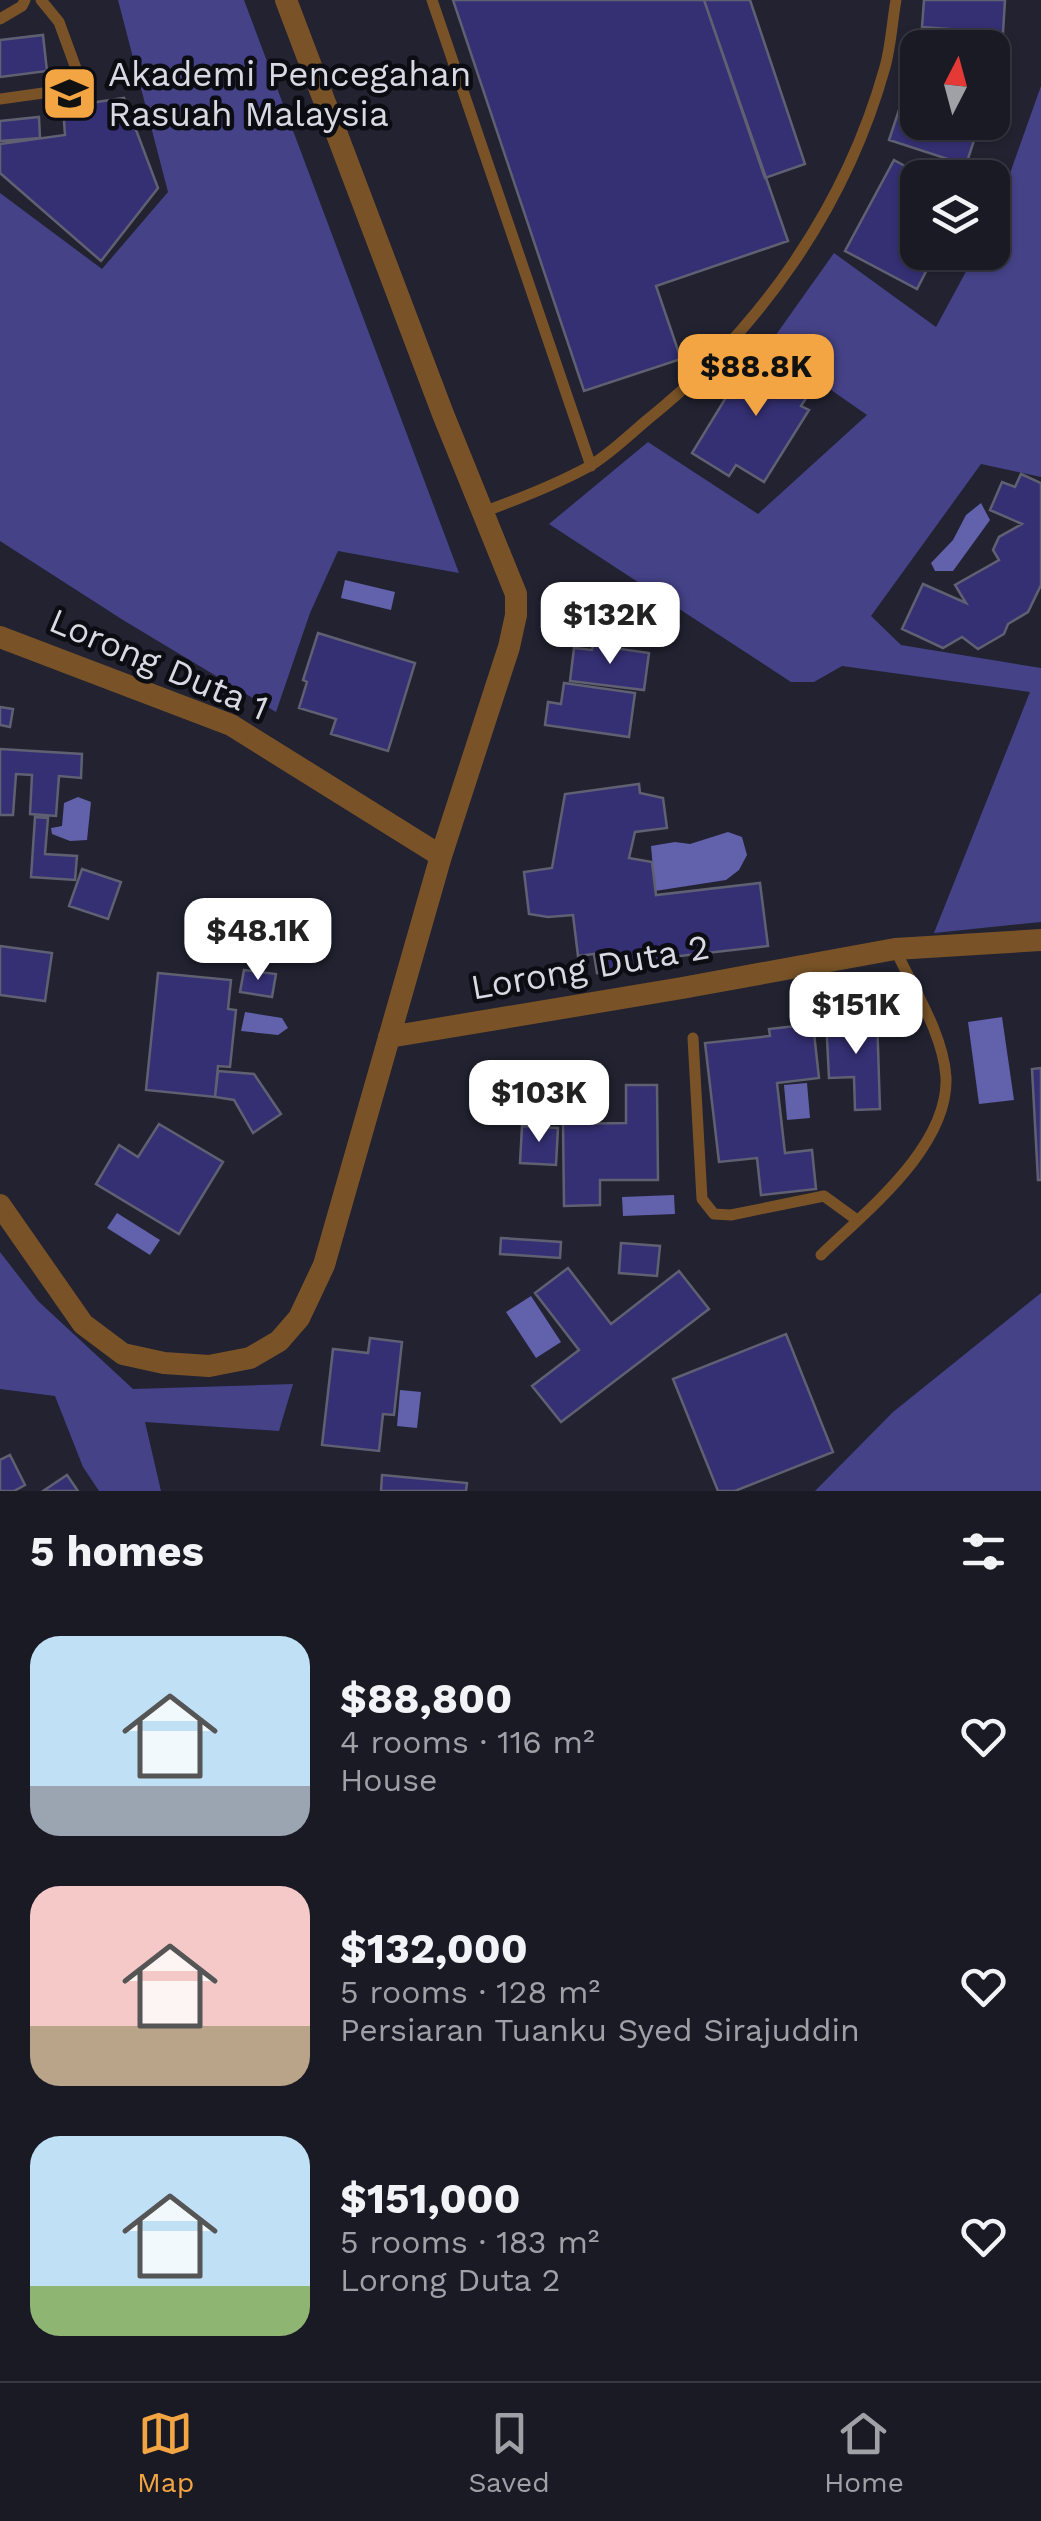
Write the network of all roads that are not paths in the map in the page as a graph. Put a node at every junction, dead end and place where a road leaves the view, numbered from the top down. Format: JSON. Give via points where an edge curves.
{"nodes":[{"id":1,"x":25,"y":0,"type":"edge"},
{"id":2,"x":41,"y":0,"type":"edge"},
{"id":3,"x":286,"y":0,"type":"edge"},
{"id":4,"x":432,"y":0,"type":"edge"},
{"id":5,"x":896,"y":0,"type":"edge"},
{"id":6,"x":0,"y":20,"type":"edge"},
{"id":7,"x":0,"y":99,"type":"edge"},
{"id":8,"x":590,"y":466,"type":"junction"},
{"id":9,"x":483,"y":512,"type":"junction"},
{"id":10,"x":0,"y":637,"type":"edge"},
{"id":11,"x":441,"y":856,"type":"junction"},
{"id":12,"x":1041,"y":940,"type":"edge"},
{"id":13,"x":895,"y":949,"type":"junction"},
{"id":14,"x":388,"y":1036,"type":"junction"},
{"id":15,"x":693,"y":1038,"type":"dead end"},
{"id":16,"x":0,"y":1205,"type":"edge"},
{"id":17,"x":858,"y":1220,"type":"junction"},
{"id":18,"x":820,"y":1254,"type":"dead end"}],
"edges":[{"from":1,"to":6,"type":"lane"},
{"from":2,"to":7,"type":"lane","via":[[59,22],[78,74],[72,88]]},
{"from":3,"to":9,"type":"street"},
{"from":4,"to":8,"type":"lane"},
{"from":5,"to":8,"type":"lane","via":[[886,64],[862,140],[789,270],[718,357]]},
{"from":8,"to":9,"type":"lane"},
{"from":9,"to":11,"type":"street","via":[[516,594],[516,616]]},
{"from":10,"to":11,"type":"street","name":"Lorong Duta 1","via":[[231,725]]},
{"from":11,"to":14,"type":"street"},
{"from":12,"to":13,"type":"street","name":"Lorong Duta 2"},
{"from":13,"to":14,"type":"street","name":"Lorong Duta 2"},
{"from":13,"to":17,"type":"lane","via":[[938,1044],[946,1077],[943,1100],[901,1179]]},
{"from":14,"to":16,"type":"street","via":[[324,1266],[299,1318],[250,1358],[209,1366],[123,1354],[83,1324]]},
{"from":15,"to":17,"type":"lane","via":[[702,1199],[714,1214],[824,1196]]},
{"from":17,"to":18,"type":"lane"}]}
